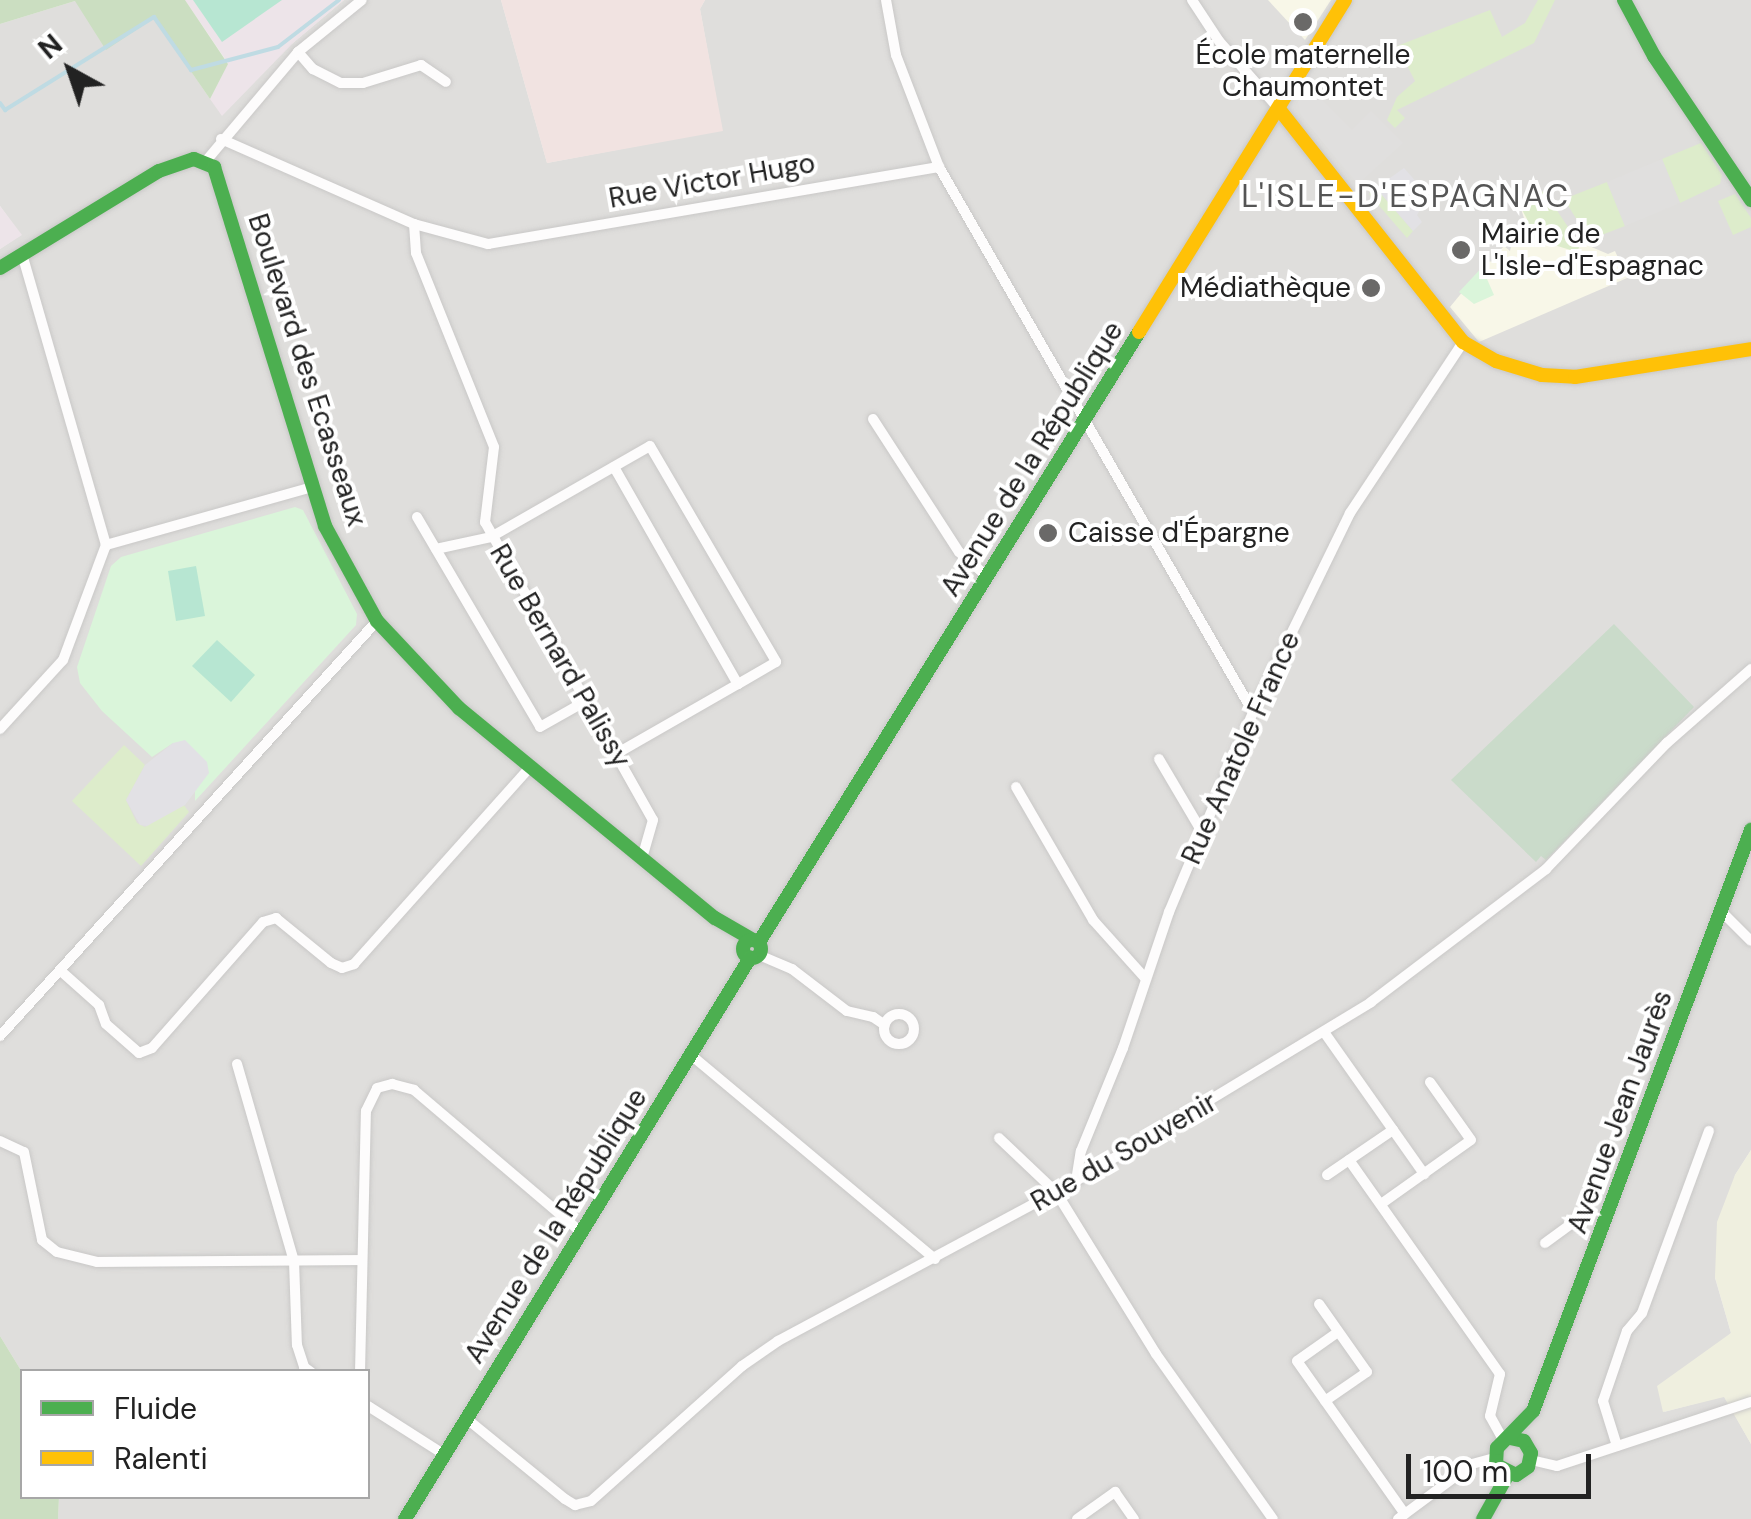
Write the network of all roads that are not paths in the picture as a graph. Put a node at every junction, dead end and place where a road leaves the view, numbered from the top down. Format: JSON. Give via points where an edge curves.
{"nodes":[{"id":1,"x":362,"y":0,"type":"edge"},
{"id":2,"x":886,"y":0,"type":"edge"},
{"id":3,"x":1192,"y":0,"type":"edge"},
{"id":4,"x":1345,"y":0,"type":"edge"},
{"id":5,"x":1624,"y":0,"type":"edge"},
{"id":6,"x":298,"y":52,"type":"junction"},
{"id":7,"x":446,"y":82,"type":"dead end"},
{"id":8,"x":1278,"y":109,"type":"junction"},
{"id":9,"x":222,"y":138,"type":"junction"},
{"id":10,"x":206,"y":161,"type":"junction"},
{"id":11,"x":939,"y":167,"type":"junction"},
{"id":12,"x":1751,"y":200,"type":"edge"},
{"id":13,"x":414,"y":224,"type":"junction"},
{"id":14,"x":22,"y":254,"type":"junction"},
{"id":15,"x":0,"y":268,"type":"edge"},
{"id":16,"x":1464,"y":342,"type":"junction"},
{"id":17,"x":1751,"y":348,"type":"edge"},
{"id":18,"x":874,"y":419,"type":"dead end"},
{"id":19,"x":1084,"y":422,"type":"junction"},
{"id":20,"x":614,"y":467,"type":"junction"},
{"id":21,"x":312,"y":487,"type":"junction"},
{"id":22,"x":417,"y":517,"type":"dead end"},
{"id":23,"x":491,"y":538,"type":"junction"},
{"id":24,"x":106,"y":545,"type":"junction"},
{"id":25,"x":436,"y":549,"type":"junction"},
{"id":26,"x":988,"y":577,"type":"junction"},
{"id":27,"x":377,"y":621,"type":"junction"},
{"id":28,"x":1751,"y":670,"type":"edge"},
{"id":29,"x":738,"y":684,"type":"junction"},
{"id":30,"x":586,"y":701,"type":"junction"},
{"id":31,"x":1253,"y":712,"type":"junction"},
{"id":32,"x":0,"y":729,"type":"edge"},
{"id":33,"x":616,"y":754,"type":"junction"},
{"id":34,"x":1158,"y":759,"type":"dead end"},
{"id":35,"x":529,"y":768,"type":"junction"},
{"id":36,"x":1016,"y":788,"type":"dead end"},
{"id":37,"x":1751,"y":830,"type":"edge"},
{"id":38,"x":1202,"y":832,"type":"junction"},
{"id":39,"x":642,"y":858,"type":"junction"},
{"id":40,"x":1721,"y":911,"type":"junction"},
{"id":41,"x":1751,"y":941,"type":"edge"},
{"id":42,"x":753,"y":950,"type":"junction"},
{"id":43,"x":62,"y":972,"type":"junction"},
{"id":44,"x":1145,"y":978,"type":"junction"},
{"id":45,"x":885,"y":1025,"type":"dead end"},
{"id":46,"x":1324,"y":1032,"type":"junction"},
{"id":47,"x":0,"y":1036,"type":"edge"},
{"id":48,"x":691,"y":1054,"type":"junction"},
{"id":49,"x":236,"y":1064,"type":"dead end"},
{"id":50,"x":1430,"y":1082,"type":"dead end"},
{"id":51,"x":1392,"y":1130,"type":"junction"},
{"id":52,"x":1709,"y":1130,"type":"dead end"},
{"id":53,"x":999,"y":1138,"type":"dead end"},
{"id":54,"x":0,"y":1141,"type":"edge"},
{"id":55,"x":1349,"y":1160,"type":"junction"},
{"id":56,"x":1424,"y":1174,"type":"junction"},
{"id":57,"x":1327,"y":1176,"type":"dead end"},
{"id":58,"x":1076,"y":1180,"type":"junction"},
{"id":59,"x":1056,"y":1192,"type":"junction"},
{"id":60,"x":1381,"y":1204,"type":"junction"},
{"id":61,"x":1586,"y":1213,"type":"dead end"},
{"id":62,"x":581,"y":1232,"type":"junction"},
{"id":63,"x":1545,"y":1243,"type":"dead end"},
{"id":64,"x":935,"y":1259,"type":"junction"},
{"id":65,"x":294,"y":1260,"type":"junction"},
{"id":66,"x":361,"y":1260,"type":"junction"},
{"id":67,"x":1319,"y":1304,"type":"dead end"},
{"id":68,"x":1338,"y":1332,"type":"junction"},
{"id":69,"x":307,"y":1369,"type":"edge"},
{"id":70,"x":360,"y":1369,"type":"edge"},
{"id":71,"x":1326,"y":1401,"type":"junction"},
{"id":72,"x":1751,"y":1402,"type":"edge"},
{"id":73,"x":370,"y":1407,"type":"edge"},
{"id":74,"x":1533,"y":1410,"type":"junction"},
{"id":75,"x":467,"y":1419,"type":"junction"},
{"id":76,"x":1507,"y":1439,"type":"junction"},
{"id":77,"x":1617,"y":1446,"type":"junction"},
{"id":78,"x":1530,"y":1453,"type":"junction"},
{"id":79,"x":445,"y":1455,"type":"junction"},
{"id":80,"x":1494,"y":1458,"type":"junction"},
{"id":81,"x":1508,"y":1474,"type":"junction"},
{"id":82,"x":584,"y":1511,"type":"edge"},
{"id":83,"x":1401,"y":1516,"type":"edge"},
{"id":84,"x":405,"y":1519,"type":"edge"},
{"id":85,"x":1076,"y":1519,"type":"edge"},
{"id":86,"x":1134,"y":1519,"type":"edge"},
{"id":87,"x":1273,"y":1519,"type":"edge"},
{"id":88,"x":1483,"y":1519,"type":"edge"}],
"edges":[{"from":1,"to":6,"type":"street"},
{"from":2,"to":11,"type":"street","via":[[896,56]]},
{"from":3,"to":8,"type":"street"},
{"from":4,"to":8,"type":"main road","name":"Avenue de la République"},
{"from":5,"to":12,"type":"main road"},
{"from":6,"to":7,"type":"street","via":[[312,69],[341,83],[422,65]]},
{"from":6,"to":9,"type":"street"},
{"from":8,"to":16,"type":"main road"},
{"from":8,"to":19,"type":"main road","name":"Avenue de la République"},
{"from":9,"to":10,"type":"street"},
{"from":9,"to":13,"type":"street","name":"Rue Victor Hugo"},
{"from":10,"to":14,"type":"main road","via":[[187,160],[160,172]]},
{"from":10,"to":21,"type":"main road","name":"Boulevard des Ecasseaux","via":[[219,175]]},
{"from":11,"to":13,"type":"street","name":"Rue Victor Hugo","via":[[496,243],[473,243]]},
{"from":11,"to":19,"type":"street"},
{"from":13,"to":23,"type":"street","name":"Rue Bernard Palissy","via":[[420,264],[494,447],[485,522]]},
{"from":14,"to":15,"type":"main road"},
{"from":14,"to":24,"type":"street"},
{"from":16,"to":17,"type":"main road","via":[[1519,370],[1576,377]]},
{"from":16,"to":31,"type":"street","name":"Rue Anatole France","via":[[1350,514]]},
{"from":18,"to":26,"type":"street","via":[[959,552]]},
{"from":19,"to":26,"type":"main road","name":"Avenue de la République"},
{"from":19,"to":31,"type":"street"},
{"from":20,"to":23,"type":"street"},
{"from":20,"to":29,"type":"street"},
{"from":20,"to":29,"type":"street","via":[[650,446],[776,662]]},
{"from":21,"to":24,"type":"street"},
{"from":21,"to":27,"type":"main road","name":"Boulevard des Ecasseaux","via":[[325,526]]},
{"from":22,"to":25,"type":"street"},
{"from":23,"to":25,"type":"street"},
{"from":23,"to":30,"type":"street","name":"Rue Bernard Palissy"},
{"from":24,"to":32,"type":"street","via":[[63,660]]},
{"from":25,"to":30,"type":"street","via":[[540,727]]},
{"from":26,"to":42,"type":"main road","name":"Avenue de la République"},
{"from":27,"to":35,"type":"main road","name":"Boulevard des Ecasseaux","via":[[423,674]]},
{"from":27,"to":43,"type":"street"},
{"from":28,"to":46,"type":"street","name":"Rue du Souvenir","via":[[1667,743],[1546,870]]},
{"from":29,"to":33,"type":"street"},
{"from":30,"to":33,"type":"street","name":"Rue Bernard Palissy"},
{"from":31,"to":38,"type":"street","name":"Rue Anatole France"},
{"from":33,"to":39,"type":"street","name":"Rue Bernard Palissy","via":[[653,820]]},
{"from":34,"to":38,"type":"street"},
{"from":35,"to":39,"type":"main road","name":"Boulevard des Ecasseaux"},
{"from":35,"to":43,"type":"street","via":[[354,964],[331,963],[276,918],[263,922],[152,1048],[139,1053]]},
{"from":36,"to":44,"type":"street","via":[[1093,920]]},
{"from":37,"to":40,"type":"main road","name":"Avenue Jean Jaurès"},
{"from":38,"to":44,"type":"street","name":"Rue Anatole France"},
{"from":39,"to":42,"type":"main road","name":"Boulevard des Ecasseaux"},
{"from":40,"to":41,"type":"street"},
{"from":40,"to":74,"type":"main road","name":"Avenue Jean Jaurès"},
{"from":42,"to":45,"type":"street","via":[[792,968],[846,1011]]},
{"from":42,"to":48,"type":"main road","name":"Avenue de la République"},
{"from":43,"to":47,"type":"street"},
{"from":44,"to":58,"type":"street","name":"Rue Anatole France","via":[[1080,1151]]},
{"from":46,"to":51,"type":"street"},
{"from":46,"to":58,"type":"street","name":"Rue du Souvenir"},
{"from":48,"to":62,"type":"main road","name":"Avenue de la République"},
{"from":48,"to":64,"type":"street"},
{"from":49,"to":65,"type":"street"},
{"from":50,"to":56,"type":"street","via":[[1471,1140]]},
{"from":51,"to":55,"type":"street"},
{"from":51,"to":56,"type":"street"},
{"from":52,"to":77,"type":"street","via":[[1603,1401]]},
{"from":53,"to":59,"type":"street"},
{"from":54,"to":65,"type":"street","via":[[24,1152],[42,1240],[57,1252],[96,1262]]},
{"from":55,"to":57,"type":"street"},
{"from":55,"to":60,"type":"street"},
{"from":56,"to":60,"type":"street"},
{"from":58,"to":59,"type":"street","name":"Rue du Souvenir"},
{"from":59,"to":64,"type":"street","name":"Rue du Souvenir"},
{"from":59,"to":87,"type":"street","via":[[1156,1354]]},
{"from":60,"to":76,"type":"street","via":[[1500,1374],[1490,1416]]},
{"from":61,"to":63,"type":"street"},
{"from":62,"to":66,"type":"street","via":[[414,1090],[384,1086],[366,1111]]},
{"from":62,"to":75,"type":"main road","name":"Avenue de la République"},
{"from":64,"to":82,"type":"street","name":"Rue du Souvenir","via":[[742,1366]]},
{"from":65,"to":66,"type":"street"},
{"from":65,"to":69,"type":"street","via":[[296,1345]]},
{"from":66,"to":70,"type":"street"},
{"from":67,"to":68,"type":"street"},
{"from":68,"to":71,"type":"street","via":[[1298,1361]]},
{"from":68,"to":71,"type":"street","via":[[1367,1372]]},
{"from":71,"to":83,"type":"street"},
{"from":72,"to":77,"type":"street"},
{"from":73,"to":79,"type":"street"},
{"from":74,"to":76,"type":"main road","name":"Avenue Jean Jaurès"},
{"from":74,"to":78,"type":"main road","name":"Avenue Jean Jaurès"},
{"from":75,"to":79,"type":"main road","name":"Avenue de la République"},
{"from":75,"to":82,"type":"street","name":"Rue du Souvenir"},
{"from":76,"to":78,"type":"main road"},
{"from":76,"to":80,"type":"main road","name":"Avenue Jean Jaurès"},
{"from":77,"to":78,"type":"street","via":[[1556,1466]]},
{"from":78,"to":81,"type":"main road","via":[[1523,1472]]},
{"from":79,"to":84,"type":"main road","name":"Avenue de la République"},
{"from":80,"to":81,"type":"main road"},
{"from":80,"to":83,"type":"street","via":[[1472,1464]]},
{"from":81,"to":88,"type":"main road"},
{"from":85,"to":86,"type":"street","via":[[1115,1492]]}]}
